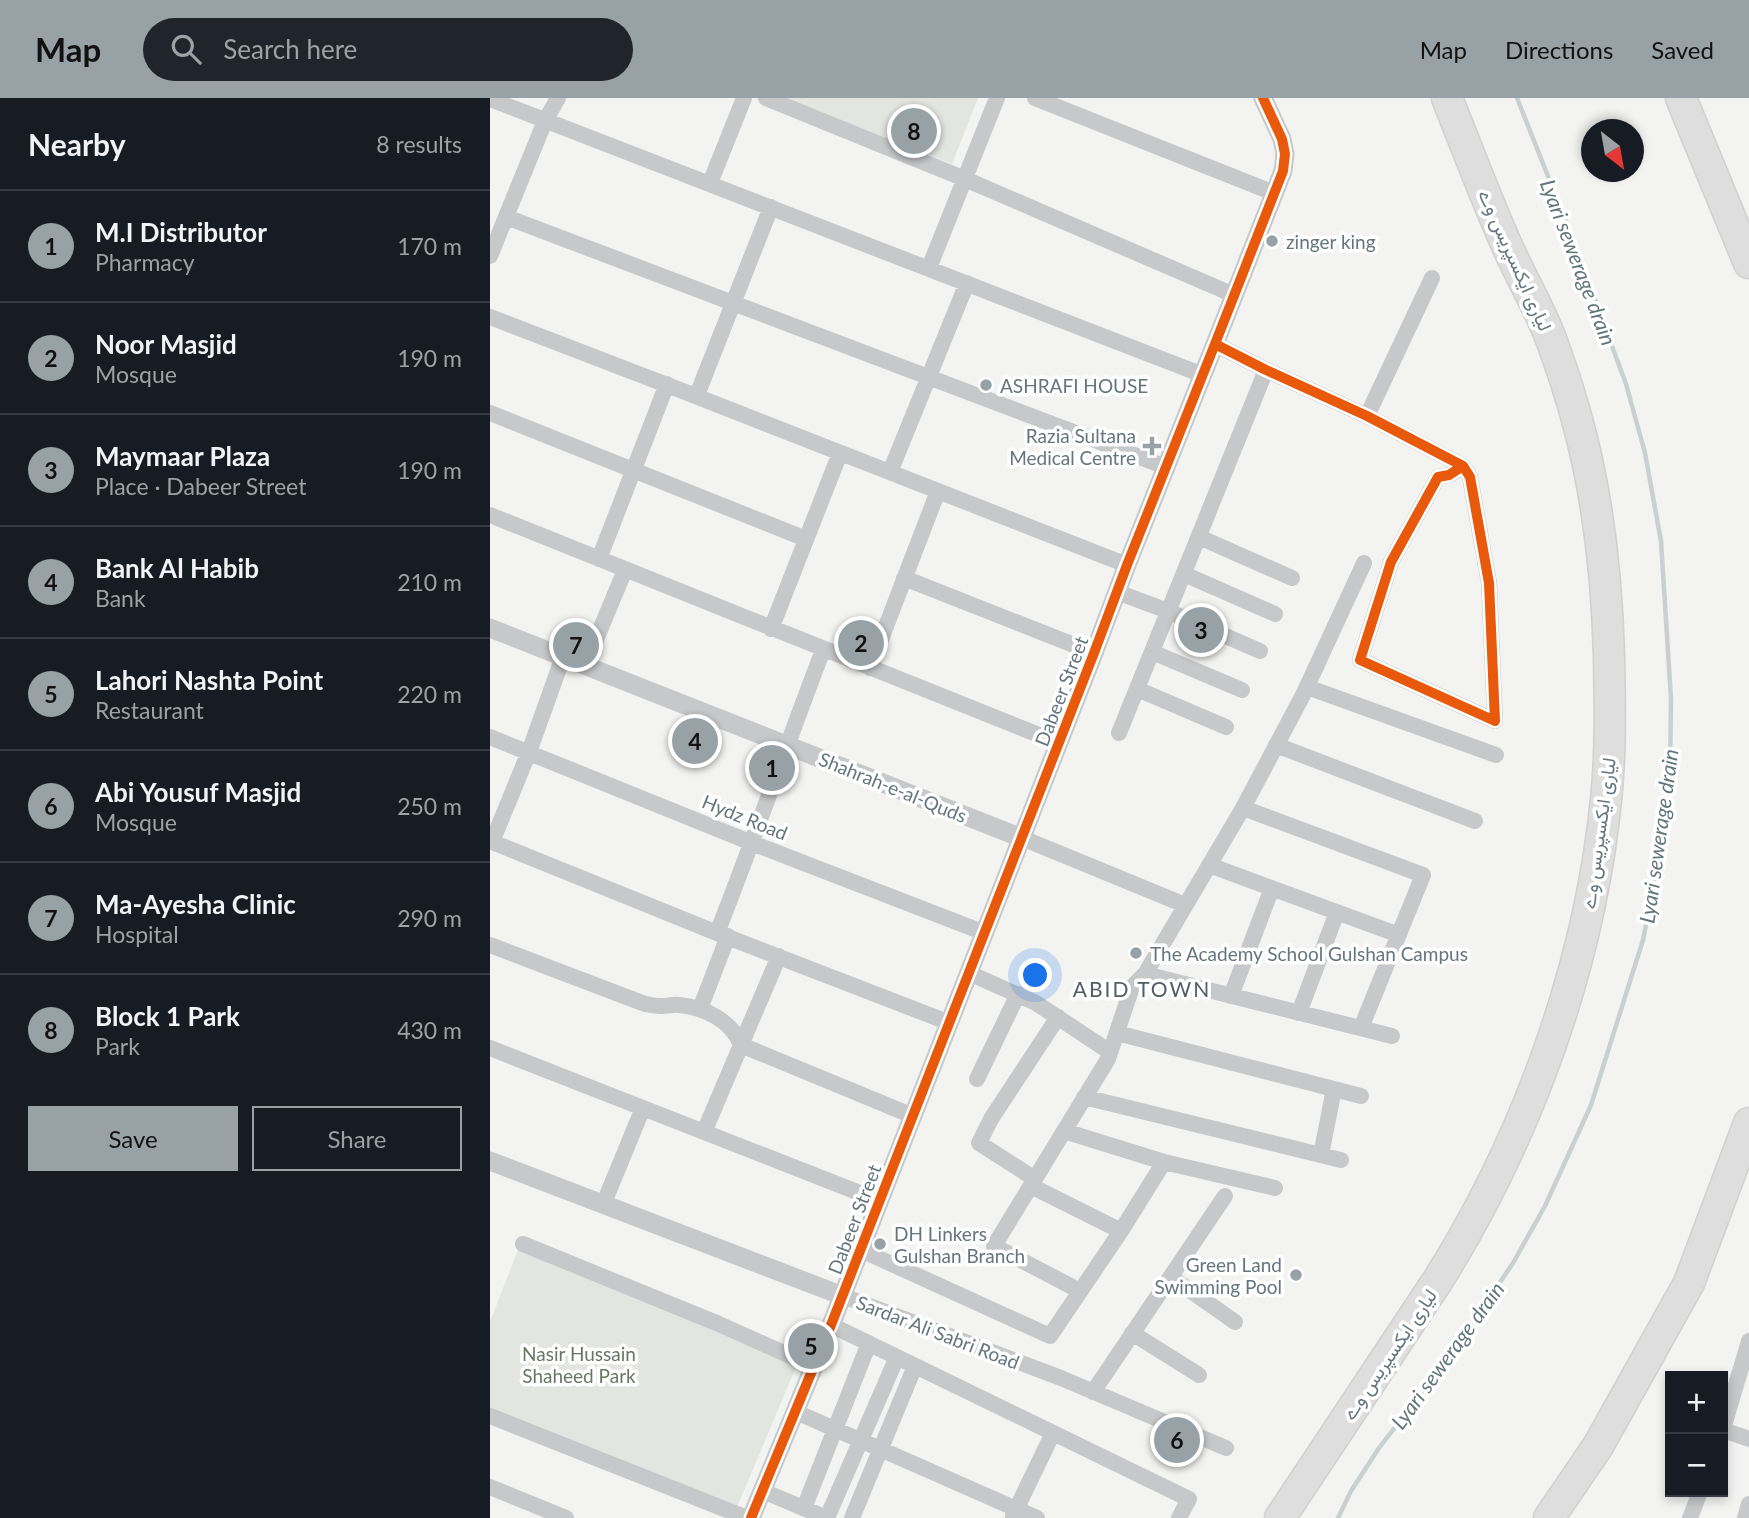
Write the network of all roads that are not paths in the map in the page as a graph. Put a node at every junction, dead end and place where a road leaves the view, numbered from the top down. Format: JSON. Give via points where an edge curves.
{"nodes":[{"id":1,"x":558,"y":98,"type":"edge"},
{"id":2,"x":744,"y":98,"type":"edge"},
{"id":3,"x":766,"y":98,"type":"edge"},
{"id":4,"x":997,"y":98,"type":"edge"},
{"id":5,"x":1035,"y":98,"type":"edge"},
{"id":6,"x":1263,"y":98,"type":"edge"},
{"id":7,"x":1447,"y":98,"type":"edge"},
{"id":8,"x":1681,"y":98,"type":"edge"},
{"id":9,"x":490,"y":99,"type":"edge"},
{"id":10,"x":545,"y":121,"type":"junction"},
{"id":11,"x":965,"y":179,"type":"junction"},
{"id":12,"x":710,"y":183,"type":"junction"},
{"id":13,"x":1274,"y":193,"type":"junction"},
{"id":14,"x":771,"y":207,"type":"junction"},
{"id":15,"x":506,"y":217,"type":"junction"},
{"id":16,"x":490,"y":256,"type":"edge"},
{"id":17,"x":1749,"y":263,"type":"edge"},
{"id":18,"x":929,"y":268,"type":"junction"},
{"id":19,"x":1432,"y":278,"type":"dead end"},
{"id":20,"x":967,"y":284,"type":"junction"},
{"id":21,"x":1234,"y":295,"type":"junction"},
{"id":22,"x":733,"y":303,"type":"junction"},
{"id":23,"x":490,"y":317,"type":"edge"},
{"id":24,"x":1215,"y":344,"type":"junction"},
{"id":25,"x":1266,"y":370,"type":"junction"},
{"id":26,"x":1203,"y":375,"type":"junction"},
{"id":27,"x":929,"y":377,"type":"junction"},
{"id":28,"x":667,"y":384,"type":"junction"},
{"id":29,"x":697,"y":395,"type":"junction"},
{"id":30,"x":490,"y":413,"type":"edge"},
{"id":31,"x":1367,"y":416,"type":"junction"},
{"id":32,"x":840,"y":453,"type":"junction"},
{"id":33,"x":1463,"y":466,"type":"junction"},
{"id":34,"x":1166,"y":467,"type":"junction"},
{"id":35,"x":633,"y":470,"type":"junction"},
{"id":36,"x":890,"y":472,"type":"junction"},
{"id":37,"x":938,"y":491,"type":"junction"},
{"id":38,"x":490,"y":515,"type":"edge"},
{"id":39,"x":1199,"y":537,"type":"junction"},
{"id":40,"x":806,"y":540,"type":"junction"},
{"id":41,"x":599,"y":559,"type":"junction"},
{"id":42,"x":1364,"y":563,"type":"dead end"},
{"id":43,"x":1127,"y":565,"type":"junction"},
{"id":44,"x":625,"y":570,"type":"junction"},
{"id":45,"x":1184,"y":574,"type":"junction"},
{"id":46,"x":904,"y":578,"type":"junction"},
{"id":47,"x":1292,"y":578,"type":"dead end"},
{"id":48,"x":1117,"y":592,"type":"junction"},
{"id":49,"x":1168,"y":611,"type":"junction"},
{"id":50,"x":1275,"y":614,"type":"dead end"},
{"id":51,"x":490,"y":628,"type":"edge"},
{"id":52,"x":771,"y":629,"type":"junction"},
{"id":53,"x":823,"y":650,"type":"junction"},
{"id":54,"x":1260,"y":651,"type":"dead end"},
{"id":55,"x":1152,"y":652,"type":"junction"},
{"id":56,"x":1094,"y":653,"type":"junction"},
{"id":57,"x":563,"y":657,"type":"junction"},
{"id":58,"x":585,"y":666,"type":"junction"},
{"id":59,"x":870,"y":668,"type":"junction"},
{"id":60,"x":1307,"y":687,"type":"junction"},
{"id":61,"x":1138,"y":689,"type":"junction"},
{"id":62,"x":1242,"y":691,"type":"dead end"},
{"id":63,"x":1226,"y":727,"type":"dead end"},
{"id":64,"x":1119,"y":733,"type":"dead end"},
{"id":65,"x":490,"y":737,"type":"edge"},
{"id":66,"x":1059,"y":743,"type":"junction"},
{"id":67,"x":787,"y":744,"type":"junction"},
{"id":68,"x":1276,"y":746,"type":"junction"},
{"id":69,"x":529,"y":752,"type":"junction"},
{"id":70,"x":1496,"y":755,"type":"dead end"},
{"id":71,"x":1243,"y":808,"type":"junction"},
{"id":72,"x":1475,"y":821,"type":"dead end"},
{"id":73,"x":1022,"y":838,"type":"junction"},
{"id":74,"x":491,"y":842,"type":"edge"},
{"id":75,"x":752,"y":843,"type":"junction"},
{"id":76,"x":1209,"y":865,"type":"junction"},
{"id":77,"x":1272,"y":888,"type":"junction"},
{"id":78,"x":1185,"y":905,"type":"junction"},
{"id":79,"x":1336,"y":912,"type":"junction"},
{"id":80,"x":985,"y":933,"type":"junction"},
{"id":81,"x":722,"y":935,"type":"junction"},
{"id":82,"x":1399,"y":935,"type":"junction"},
{"id":83,"x":490,"y":945,"type":"edge"},
{"id":84,"x":779,"y":956,"type":"junction"},
{"id":85,"x":969,"y":973,"type":"junction"},
{"id":86,"x":1145,"y":974,"type":"junction"},
{"id":87,"x":1018,"y":994,"type":"junction"},
{"id":88,"x":1231,"y":996,"type":"junction"},
{"id":89,"x":700,"y":1010,"type":"junction"},
{"id":90,"x":1299,"y":1013,"type":"junction"},
{"id":91,"x":1058,"y":1017,"type":"junction"},
{"id":92,"x":950,"y":1023,"type":"junction"},
{"id":93,"x":1361,"y":1028,"type":"junction"},
{"id":94,"x":1116,"y":1033,"type":"junction"},
{"id":95,"x":1392,"y":1036,"type":"dead end"},
{"id":96,"x":741,"y":1045,"type":"junction"},
{"id":97,"x":490,"y":1048,"type":"edge"},
{"id":98,"x":1110,"y":1052,"type":"junction"},
{"id":99,"x":977,"y":1079,"type":"dead end"},
{"id":100,"x":1334,"y":1089,"type":"junction"},
{"id":101,"x":1361,"y":1096,"type":"dead end"},
{"id":102,"x":1084,"y":1097,"type":"junction"},
{"id":103,"x":643,"y":1108,"type":"junction"},
{"id":104,"x":913,"y":1116,"type":"junction"},
{"id":105,"x":1749,"y":1123,"type":"edge"},
{"id":106,"x":1065,"y":1131,"type":"junction"},
{"id":107,"x":704,"y":1132,"type":"junction"},
{"id":108,"x":1321,"y":1155,"type":"junction"},
{"id":109,"x":1341,"y":1160,"type":"dead end"},
{"id":110,"x":490,"y":1161,"type":"edge"},
{"id":111,"x":1164,"y":1162,"type":"junction"},
{"id":112,"x":1033,"y":1183,"type":"junction"},
{"id":113,"x":1275,"y":1188,"type":"dead end"},
{"id":114,"x":1225,"y":1196,"type":"dead end"},
{"id":115,"x":880,"y":1202,"type":"junction"},
{"id":116,"x":603,"y":1205,"type":"junction"},
{"id":117,"x":1121,"y":1231,"type":"junction"},
{"id":118,"x":523,"y":1244,"type":"dead end"},
{"id":119,"x":861,"y":1250,"type":"junction"},
{"id":120,"x":1171,"y":1277,"type":"junction"},
{"id":121,"x":1080,"y":1292,"type":"junction"},
{"id":122,"x":843,"y":1296,"type":"junction"},
{"id":123,"x":1235,"y":1322,"type":"dead end"},
{"id":124,"x":831,"y":1325,"type":"junction"},
{"id":125,"x":1132,"y":1334,"type":"junction"},
{"id":126,"x":1749,"y":1341,"type":"edge"},
{"id":127,"x":869,"y":1343,"type":"junction"},
{"id":128,"x":897,"y":1357,"type":"junction"},
{"id":129,"x":915,"y":1366,"type":"junction"},
{"id":130,"x":815,"y":1367,"type":"junction"},
{"id":131,"x":1199,"y":1376,"type":"dead end"},
{"id":132,"x":1093,"y":1392,"type":"junction"},
{"id":133,"x":796,"y":1412,"type":"junction"},
{"id":134,"x":1728,"y":1413,"type":"edge"},
{"id":135,"x":490,"y":1416,"type":"edge"},
{"id":136,"x":835,"y":1429,"type":"junction"},
{"id":137,"x":1728,"y":1432,"type":"edge"},
{"id":138,"x":1053,"y":1433,"type":"junction"},
{"id":139,"x":1749,"y":1439,"type":"edge"},
{"id":140,"x":861,"y":1441,"type":"junction"},
{"id":141,"x":1226,"y":1448,"type":"dead end"},
{"id":142,"x":881,"y":1449,"type":"junction"},
{"id":143,"x":490,"y":1487,"type":"edge"},
{"id":144,"x":762,"y":1491,"type":"junction"},
{"id":145,"x":1698,"y":1497,"type":"edge"},
{"id":146,"x":1749,"y":1504,"type":"edge"},
{"id":147,"x":804,"y":1508,"type":"junction"},
{"id":148,"x":1014,"y":1513,"type":"edge"},
{"id":149,"x":566,"y":1518,"type":"edge"},
{"id":150,"x":749,"y":1518,"type":"edge"},
{"id":151,"x":827,"y":1518,"type":"edge"},
{"id":152,"x":852,"y":1518,"type":"edge"},
{"id":153,"x":1038,"y":1518,"type":"edge"},
{"id":154,"x":1179,"y":1518,"type":"edge"},
{"id":155,"x":1280,"y":1518,"type":"edge"},
{"id":156,"x":1549,"y":1518,"type":"edge"},
{"id":157,"x":1690,"y":1518,"type":"edge"},
{"id":158,"x":1745,"y":1518,"type":"edge"}],
"edges":[{"from":1,"to":10,"type":"street"},
{"from":2,"to":12,"type":"street"},
{"from":3,"to":11,"type":"street"},
{"from":4,"to":11,"type":"street"},
{"from":5,"to":13,"type":"street"},
{"from":6,"to":13,"type":"street","name":"Dabeer Street","via":[[1285,154]]},
{"from":7,"to":155,"type":"highway","name":"لیاری ایکسپریس وے","via":[[1551,339],[1586,459],[1601,545],[1608,631],[1606,801],[1574,968],[1505,1158],[1461,1243]]},
{"from":8,"to":17,"type":"highway"},
{"from":9,"to":10,"type":"street"},
{"from":10,"to":12,"type":"street"},
{"from":10,"to":15,"type":"street"},
{"from":11,"to":18,"type":"street"},
{"from":11,"to":21,"type":"street"},
{"from":12,"to":14,"type":"street"},
{"from":13,"to":21,"type":"street","name":"Dabeer Street"},
{"from":14,"to":18,"type":"street"},
{"from":14,"to":22,"type":"street"},
{"from":15,"to":16,"type":"street"},
{"from":15,"to":22,"type":"street"},
{"from":18,"to":20,"type":"street"},
{"from":19,"to":31,"type":"street"},
{"from":20,"to":26,"type":"street"},
{"from":20,"to":27,"type":"street"},
{"from":21,"to":24,"type":"street","name":"Dabeer Street"},
{"from":22,"to":27,"type":"street"},
{"from":22,"to":29,"type":"street"},
{"from":23,"to":28,"type":"street"},
{"from":24,"to":25,"type":"street"},
{"from":24,"to":26,"type":"street","name":"Dabeer Street"},
{"from":25,"to":31,"type":"street"},
{"from":25,"to":39,"type":"street"},
{"from":26,"to":34,"type":"street","name":"Dabeer Street"},
{"from":27,"to":34,"type":"street"},
{"from":27,"to":36,"type":"street"},
{"from":28,"to":29,"type":"street"},
{"from":28,"to":35,"type":"street"},
{"from":29,"to":32,"type":"street"},
{"from":30,"to":35,"type":"street"},
{"from":31,"to":33,"type":"street"},
{"from":32,"to":36,"type":"street"},
{"from":32,"to":40,"type":"street"},
{"from":33,"to":33,"type":"street","via":[[1438,477],[1391,562],[1360,660],[1496,721],[1489,583],[1470,477]]},
{"from":34,"to":43,"type":"street","name":"Dabeer Street"},
{"from":35,"to":40,"type":"street"},
{"from":35,"to":41,"type":"street"},
{"from":36,"to":37,"type":"street"},
{"from":37,"to":43,"type":"street"},
{"from":37,"to":46,"type":"street"},
{"from":38,"to":41,"type":"street"},
{"from":39,"to":45,"type":"street"},
{"from":39,"to":47,"type":"street"},
{"from":40,"to":52,"type":"street"},
{"from":41,"to":44,"type":"street"},
{"from":42,"to":60,"type":"street"},
{"from":43,"to":48,"type":"street","name":"Dabeer Street"},
{"from":44,"to":52,"type":"street"},
{"from":44,"to":58,"type":"street"},
{"from":45,"to":49,"type":"street"},
{"from":45,"to":50,"type":"street"},
{"from":46,"to":56,"type":"street"},
{"from":46,"to":59,"type":"street"},
{"from":48,"to":49,"type":"street"},
{"from":48,"to":56,"type":"street","name":"Dabeer Street"},
{"from":49,"to":54,"type":"street"},
{"from":49,"to":55,"type":"street"},
{"from":51,"to":57,"type":"street","name":"Shahrah-e-al-Quds"},
{"from":52,"to":53,"type":"street"},
{"from":53,"to":59,"type":"street"},
{"from":53,"to":67,"type":"street"},
{"from":55,"to":61,"type":"street"},
{"from":55,"to":62,"type":"street"},
{"from":56,"to":66,"type":"street","name":"Dabeer Street"},
{"from":57,"to":58,"type":"street","name":"Shahrah-e-al-Quds"},
{"from":57,"to":69,"type":"street"},
{"from":58,"to":67,"type":"street","name":"Shahrah-e-al-Quds"},
{"from":59,"to":66,"type":"street"},
{"from":60,"to":68,"type":"street"},
{"from":60,"to":70,"type":"street"},
{"from":61,"to":63,"type":"street"},
{"from":61,"to":64,"type":"street"},
{"from":65,"to":69,"type":"street","name":"Hydz Road"},
{"from":66,"to":73,"type":"street","name":"Dabeer Street"},
{"from":67,"to":73,"type":"street","name":"Shahrah-e-al-Quds"},
{"from":67,"to":75,"type":"street"},
{"from":68,"to":71,"type":"street"},
{"from":68,"to":72,"type":"street"},
{"from":69,"to":74,"type":"street"},
{"from":69,"to":75,"type":"street","name":"Hydz Road"},
{"from":71,"to":76,"type":"street"},
{"from":71,"to":82,"type":"street","via":[[1423,875]]},
{"from":73,"to":78,"type":"street"},
{"from":73,"to":80,"type":"street","name":"Dabeer Street"},
{"from":74,"to":81,"type":"street"},
{"from":75,"to":80,"type":"street","name":"Hydz Road"},
{"from":75,"to":81,"type":"street"},
{"from":76,"to":77,"type":"street"},
{"from":76,"to":78,"type":"street"},
{"from":77,"to":79,"type":"street"},
{"from":77,"to":88,"type":"street"},
{"from":78,"to":86,"type":"street"},
{"from":79,"to":82,"type":"street"},
{"from":79,"to":90,"type":"street"},
{"from":80,"to":85,"type":"street","name":"Dabeer Street"},
{"from":81,"to":84,"type":"street"},
{"from":81,"to":89,"type":"street"},
{"from":82,"to":93,"type":"street"},
{"from":83,"to":89,"type":"street","via":[[645,1004]]},
{"from":84,"to":92,"type":"street"},
{"from":84,"to":96,"type":"street"},
{"from":85,"to":87,"type":"street"},
{"from":85,"to":92,"type":"street","name":"Dabeer Street"},
{"from":86,"to":88,"type":"street"},
{"from":86,"to":94,"type":"street","via":[[1132,987]]},
{"from":87,"to":91,"type":"street"},
{"from":87,"to":99,"type":"street"},
{"from":88,"to":90,"type":"street"},
{"from":89,"to":96,"type":"street","via":[[727,1024]]},
{"from":90,"to":93,"type":"street"},
{"from":91,"to":98,"type":"street"},
{"from":91,"to":112,"type":"street","via":[[979,1143]]},
{"from":92,"to":104,"type":"street","name":"Dabeer Street"},
{"from":93,"to":95,"type":"street"},
{"from":94,"to":98,"type":"street"},
{"from":94,"to":100,"type":"street"},
{"from":96,"to":104,"type":"street"},
{"from":96,"to":107,"type":"street"},
{"from":97,"to":103,"type":"street"},
{"from":98,"to":102,"type":"street"},
{"from":100,"to":101,"type":"street"},
{"from":100,"to":108,"type":"street"},
{"from":102,"to":106,"type":"street"},
{"from":102,"to":108,"type":"street"},
{"from":103,"to":107,"type":"street"},
{"from":103,"to":116,"type":"street"},
{"from":104,"to":115,"type":"street","name":"Dabeer Street"},
{"from":105,"to":156,"type":"highway","via":[[1689,1283],[1598,1446]]},
{"from":106,"to":111,"type":"street"},
{"from":106,"to":112,"type":"street"},
{"from":107,"to":115,"type":"street"},
{"from":108,"to":109,"type":"street"},
{"from":110,"to":116,"type":"street","name":"Sardar Ali Sabri Road"},
{"from":111,"to":113,"type":"street"},
{"from":111,"to":117,"type":"street"},
{"from":112,"to":117,"type":"street"},
{"from":112,"to":121,"type":"street","via":[[994,1246]]},
{"from":114,"to":120,"type":"street"},
{"from":115,"to":119,"type":"street","name":"Dabeer Street"},
{"from":116,"to":122,"type":"street","name":"Sardar Ali Sabri Road"},
{"from":117,"to":121,"type":"street"},
{"from":118,"to":130,"type":"street"},
{"from":119,"to":121,"type":"street","via":[[1050,1336]]},
{"from":119,"to":122,"type":"street","name":"Dabeer Street"},
{"from":120,"to":123,"type":"street"},
{"from":120,"to":125,"type":"street"},
{"from":122,"to":124,"type":"street","name":"Dabeer Street"},
{"from":122,"to":132,"type":"street","name":"Sardar Ali Sabri Road"},
{"from":124,"to":127,"type":"street"},
{"from":124,"to":130,"type":"street","name":"Dabeer Street"},
{"from":125,"to":131,"type":"street"},
{"from":125,"to":132,"type":"street"},
{"from":126,"to":134,"type":"street"},
{"from":127,"to":128,"type":"street"},
{"from":127,"to":136,"type":"street"},
{"from":128,"to":129,"type":"street"},
{"from":128,"to":140,"type":"street"},
{"from":129,"to":138,"type":"street"},
{"from":129,"to":142,"type":"street"},
{"from":130,"to":133,"type":"street","name":"Dabeer Street"},
{"from":132,"to":141,"type":"street","name":"Sardar Ali Sabri Road"},
{"from":133,"to":136,"type":"street"},
{"from":133,"to":144,"type":"street","name":"Dabeer Street"},
{"from":135,"to":150,"type":"street"},
{"from":136,"to":140,"type":"street"},
{"from":136,"to":147,"type":"street"},
{"from":137,"to":139,"type":"street"},
{"from":138,"to":148,"type":"street"},
{"from":138,"to":154,"type":"street","via":[[1189,1499]]},
{"from":140,"to":142,"type":"street"},
{"from":140,"to":151,"type":"street"},
{"from":142,"to":148,"type":"street"},
{"from":142,"to":152,"type":"street"},
{"from":143,"to":149,"type":"street"},
{"from":144,"to":147,"type":"street"},
{"from":144,"to":150,"type":"street","name":"Dabeer Street"},
{"from":145,"to":157,"type":"street"},
{"from":146,"to":158,"type":"street"},
{"from":147,"to":151,"type":"street"},
{"from":148,"to":153,"type":"street"}]}
